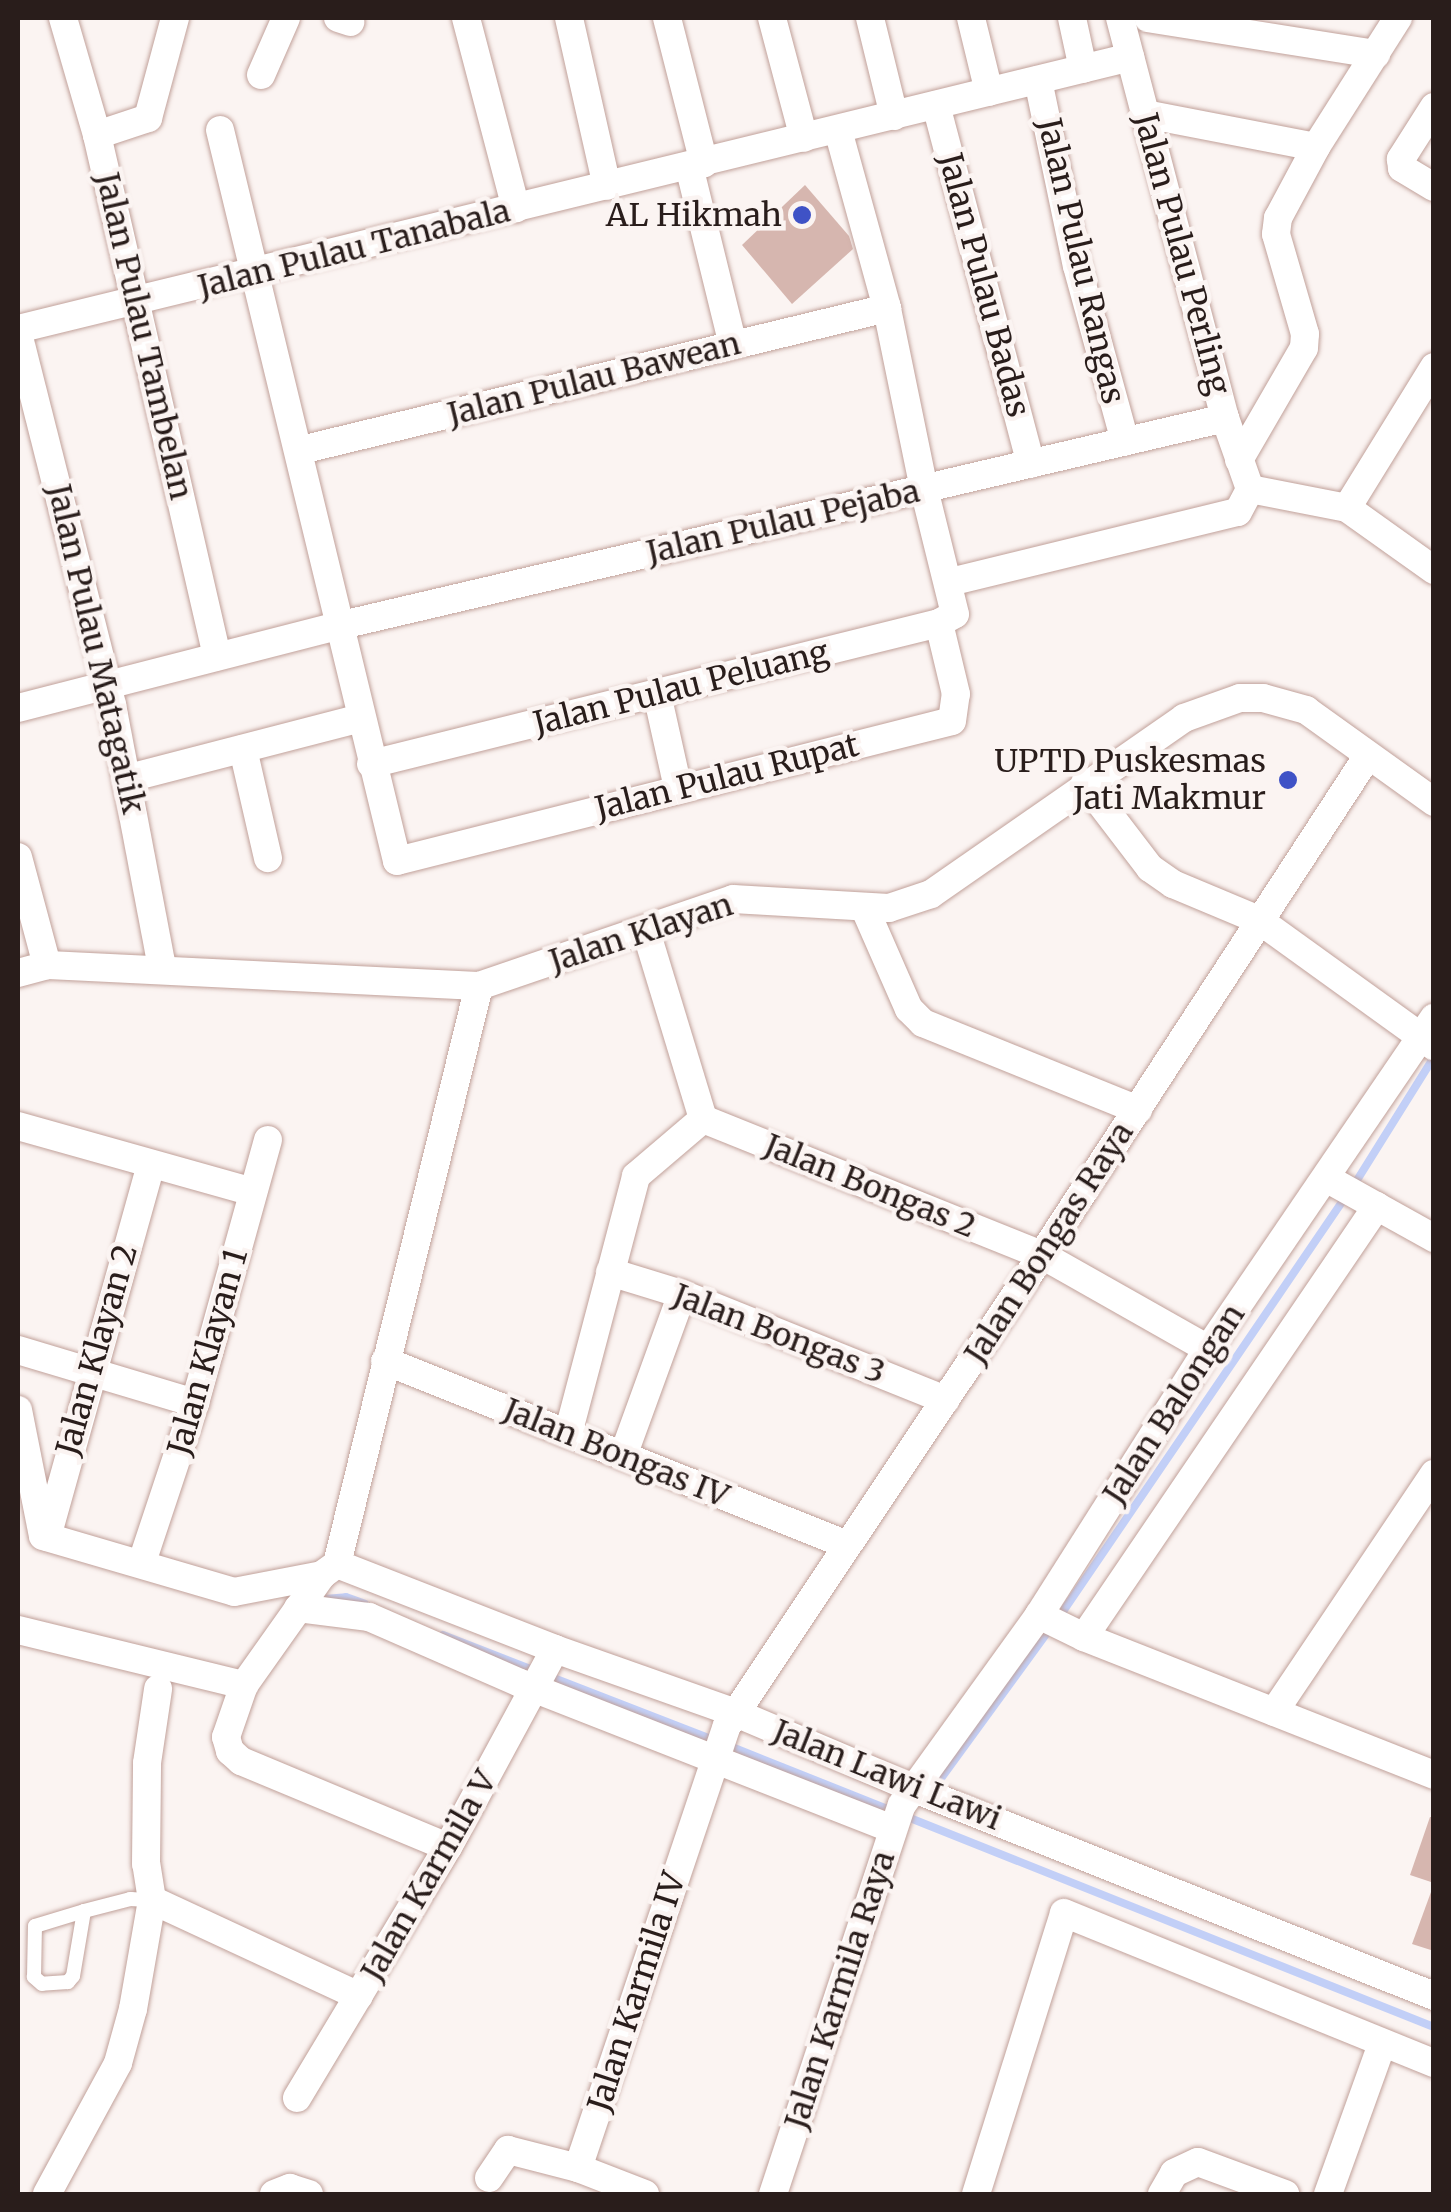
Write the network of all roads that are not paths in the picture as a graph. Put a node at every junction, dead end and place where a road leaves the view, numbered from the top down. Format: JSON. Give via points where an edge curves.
{"nodes":[{"id":1,"x":63,"y":18,"type":"edge"},
{"id":2,"x":175,"y":18,"type":"edge"},
{"id":3,"x":286,"y":18,"type":"edge"},
{"id":4,"x":466,"y":18,"type":"edge"},
{"id":5,"x":569,"y":18,"type":"edge"},
{"id":6,"x":667,"y":18,"type":"edge"},
{"id":7,"x":772,"y":18,"type":"edge"},
{"id":8,"x":870,"y":18,"type":"edge"},
{"id":9,"x":971,"y":18,"type":"edge"},
{"id":10,"x":1072,"y":18,"type":"edge"},
{"id":11,"x":1120,"y":18,"type":"edge"},
{"id":12,"x":1148,"y":18,"type":"edge"},
{"id":13,"x":1398,"y":18,"type":"edge"},
{"id":14,"x":1376,"y":54,"type":"junction"},
{"id":15,"x":1130,"y":57,"type":"junction"},
{"id":16,"x":1083,"y":68,"type":"junction"},
{"id":17,"x":262,"y":75,"type":"dead end"},
{"id":18,"x":1038,"y":80,"type":"junction"},
{"id":19,"x":989,"y":92,"type":"junction"},
{"id":20,"x":936,"y":106,"type":"junction"},
{"id":21,"x":1434,"y":107,"type":"edge"},
{"id":22,"x":1146,"y":114,"type":"junction"},
{"id":23,"x":894,"y":116,"type":"junction"},
{"id":24,"x":220,"y":130,"type":"dead end"},
{"id":25,"x":838,"y":130,"type":"junction"},
{"id":26,"x":98,"y":135,"type":"junction"},
{"id":27,"x":804,"y":138,"type":"junction"},
{"id":28,"x":1316,"y":147,"type":"junction"},
{"id":29,"x":697,"y":164,"type":"junction"},
{"id":30,"x":608,"y":186,"type":"junction"},
{"id":31,"x":1434,"y":187,"type":"edge"},
{"id":32,"x":516,"y":209,"type":"junction"},
{"id":33,"x":258,"y":273,"type":"junction"},
{"id":34,"x":138,"y":303,"type":"junction"},
{"id":35,"x":887,"y":308,"type":"junction"},
{"id":36,"x":18,"y":332,"type":"edge"},
{"id":37,"x":733,"y":345,"type":"junction"},
{"id":38,"x":1434,"y":367,"type":"edge"},
{"id":39,"x":1422,"y":412,"type":"edge"},
{"id":40,"x":1225,"y":418,"type":"junction"},
{"id":41,"x":1125,"y":442,"type":"junction"},
{"id":42,"x":301,"y":450,"type":"junction"},
{"id":43,"x":1238,"y":460,"type":"junction"},
{"id":44,"x":1031,"y":464,"type":"junction"},
{"id":45,"x":924,"y":489,"type":"junction"},
{"id":46,"x":1250,"y":489,"type":"junction"},
{"id":47,"x":1347,"y":508,"type":"junction"},
{"id":48,"x":1434,"y":570,"type":"edge"},
{"id":49,"x":950,"y":582,"type":"junction"},
{"id":50,"x":939,"y":622,"type":"junction"},
{"id":51,"x":342,"y":625,"type":"junction"},
{"id":52,"x":217,"y":656,"type":"junction"},
{"id":53,"x":108,"y":685,"type":"junction"},
{"id":54,"x":657,"y":694,"type":"junction"},
{"id":55,"x":18,"y":708,"type":"edge"},
{"id":56,"x":361,"y":718,"type":"junction"},
{"id":57,"x":243,"y":748,"type":"junction"},
{"id":58,"x":1367,"y":756,"type":"junction"},
{"id":59,"x":371,"y":764,"type":"junction"},
{"id":60,"x":128,"y":778,"type":"junction"},
{"id":61,"x":1085,"y":784,"type":"junction"},
{"id":62,"x":678,"y":788,"type":"junction"},
{"id":63,"x":1434,"y":802,"type":"edge"},
{"id":64,"x":18,"y":858,"type":"edge"},
{"id":65,"x":268,"y":858,"type":"dead end"},
{"id":66,"x":864,"y":909,"type":"junction"},
{"id":67,"x":1259,"y":920,"type":"junction"},
{"id":68,"x":646,"y":930,"type":"junction"},
{"id":69,"x":46,"y":965,"type":"junction"},
{"id":70,"x":162,"y":968,"type":"junction"},
{"id":71,"x":18,"y":972,"type":"edge"},
{"id":72,"x":479,"y":986,"type":"junction"},
{"id":73,"x":1430,"y":1036,"type":"edge"},
{"id":74,"x":1138,"y":1110,"type":"junction"},
{"id":75,"x":703,"y":1119,"type":"junction"},
{"id":76,"x":18,"y":1126,"type":"edge"},
{"id":77,"x":268,"y":1140,"type":"dead end"},
{"id":78,"x":151,"y":1164,"type":"junction"},
{"id":79,"x":1334,"y":1182,"type":"junction"},
{"id":80,"x":253,"y":1192,"type":"junction"},
{"id":81,"x":1374,"y":1204,"type":"junction"},
{"id":82,"x":1434,"y":1238,"type":"edge"},
{"id":83,"x":1042,"y":1256,"type":"junction"},
{"id":84,"x":610,"y":1272,"type":"junction"},
{"id":85,"x":682,"y":1294,"type":"junction"},
{"id":86,"x":18,"y":1350,"type":"edge"},
{"id":87,"x":1208,"y":1350,"type":"junction"},
{"id":88,"x":385,"y":1361,"type":"junction"},
{"id":89,"x":89,"y":1371,"type":"junction"},
{"id":90,"x":946,"y":1400,"type":"junction"},
{"id":91,"x":195,"y":1403,"type":"junction"},
{"id":92,"x":18,"y":1410,"type":"edge"},
{"id":93,"x":568,"y":1434,"type":"junction"},
{"id":94,"x":623,"y":1456,"type":"junction"},
{"id":95,"x":1434,"y":1474,"type":"edge"},
{"id":96,"x":43,"y":1534,"type":"junction"},
{"id":97,"x":846,"y":1544,"type":"junction"},
{"id":98,"x":142,"y":1562,"type":"junction"},
{"id":99,"x":330,"y":1569,"type":"junction"},
{"id":100,"x":298,"y":1608,"type":"junction"},
{"id":101,"x":1060,"y":1625,"type":"junction"},
{"id":102,"x":18,"y":1630,"type":"edge"},
{"id":103,"x":545,"y":1673,"type":"junction"},
{"id":104,"x":244,"y":1685,"type":"junction"},
{"id":105,"x":158,"y":1689,"type":"dead end"},
{"id":106,"x":1274,"y":1712,"type":"junction"},
{"id":107,"x":724,"y":1737,"type":"junction"},
{"id":108,"x":1434,"y":1775,"type":"edge"},
{"id":109,"x":912,"y":1805,"type":"junction"},
{"id":110,"x":448,"y":1847,"type":"junction"},
{"id":111,"x":152,"y":1900,"type":"junction"},
{"id":112,"x":84,"y":1911,"type":"junction"},
{"id":113,"x":359,"y":1996,"type":"junction"},
{"id":114,"x":1434,"y":1996,"type":"edge"},
{"id":115,"x":1382,"y":2044,"type":"junction"},
{"id":116,"x":1434,"y":2063,"type":"edge"},
{"id":117,"x":297,"y":2098,"type":"dead end"},
{"id":118,"x":578,"y":2168,"type":"junction"},
{"id":119,"x":488,"y":2178,"type":"dead end"},
{"id":120,"x":47,"y":2194,"type":"edge"},
{"id":121,"x":274,"y":2194,"type":"edge"},
{"id":122,"x":309,"y":2194,"type":"edge"},
{"id":123,"x":645,"y":2194,"type":"edge"},
{"id":124,"x":774,"y":2194,"type":"edge"},
{"id":125,"x":976,"y":2194,"type":"edge"},
{"id":126,"x":1162,"y":2194,"type":"edge"},
{"id":127,"x":1285,"y":2194,"type":"edge"},
{"id":128,"x":1328,"y":2194,"type":"edge"}],
"edges":[{"from":1,"to":26,"type":"street","name":"Jalan Pulau Tambelan"},
{"from":2,"to":26,"type":"street","via":[[148,118]]},
{"from":3,"to":17,"type":"street"},
{"from":4,"to":32,"type":"street"},
{"from":5,"to":30,"type":"street"},
{"from":6,"to":29,"type":"street"},
{"from":7,"to":27,"type":"street"},
{"from":8,"to":23,"type":"street"},
{"from":9,"to":19,"type":"street"},
{"from":10,"to":16,"type":"street"},
{"from":11,"to":15,"type":"street","name":"Jalan Pulau Perling"},
{"from":12,"to":14,"type":"street"},
{"from":13,"to":14,"type":"street"},
{"from":14,"to":28,"type":"street"},
{"from":15,"to":16,"type":"street","name":"Jalan Pulau Tanabala"},
{"from":15,"to":22,"type":"street","name":"Jalan Pulau Perling"},
{"from":16,"to":18,"type":"street","name":"Jalan Pulau Tanabala"},
{"from":18,"to":19,"type":"street","name":"Jalan Pulau Tanabala"},
{"from":18,"to":41,"type":"street","name":"Jalan Pulau Rangas","via":[[1077,266]]},
{"from":19,"to":20,"type":"street","name":"Jalan Pulau Tanabala"},
{"from":20,"to":23,"type":"street","name":"Jalan Pulau Tanabala"},
{"from":20,"to":44,"type":"street","name":"Jalan Pulau Badas"},
{"from":21,"to":31,"type":"street","via":[[1401,159],[1402,168]]},
{"from":22,"to":28,"type":"street"},
{"from":22,"to":40,"type":"street","name":"Jalan Pulau Perling"},
{"from":23,"to":25,"type":"street","name":"Jalan Pulau Tanabala"},
{"from":24,"to":33,"type":"street"},
{"from":25,"to":27,"type":"street","name":"Jalan Pulau Tanabala"},
{"from":25,"to":35,"type":"street"},
{"from":26,"to":34,"type":"street","name":"Jalan Pulau Tambelan"},
{"from":27,"to":29,"type":"street","name":"Jalan Pulau Tanabala"},
{"from":28,"to":43,"type":"street","via":[[1276,234],[1304,348]]},
{"from":29,"to":30,"type":"street","name":"Jalan Pulau Tanabala"},
{"from":29,"to":37,"type":"street"},
{"from":30,"to":32,"type":"street","name":"Jalan Pulau Tanabala"},
{"from":32,"to":33,"type":"street","name":"Jalan Pulau Tanabala"},
{"from":33,"to":34,"type":"street","name":"Jalan Pulau Tanabala"},
{"from":33,"to":42,"type":"street"},
{"from":34,"to":36,"type":"street","name":"Jalan Pulau Tanabala"},
{"from":34,"to":52,"type":"street","name":"Jalan Pulau Tambelan"},
{"from":35,"to":37,"type":"street","name":"Jalan Pulau Bawean"},
{"from":35,"to":45,"type":"street"},
{"from":36,"to":53,"type":"street","name":"Jalan Pulau Matagatik"},
{"from":37,"to":42,"type":"street","name":"Jalan Pulau Bawean"},
{"from":38,"to":39,"type":"street"},
{"from":39,"to":47,"type":"street"},
{"from":40,"to":41,"type":"street","name":"Jalan Pulau Pejaba"},
{"from":40,"to":43,"type":"street","name":"Jalan Pulau Perling"},
{"from":41,"to":44,"type":"street","name":"Jalan Pulau Pejaba"},
{"from":42,"to":51,"type":"street"},
{"from":43,"to":46,"type":"street","name":"Jalan Pulau Perling"},
{"from":44,"to":45,"type":"street","name":"Jalan Pulau Pejaba"},
{"from":45,"to":49,"type":"street"},
{"from":45,"to":51,"type":"street","name":"Jalan Pulau Pejaba"},
{"from":46,"to":47,"type":"street"},
{"from":46,"to":49,"type":"street","via":[[1238,512]]},
{"from":47,"to":48,"type":"street"},
{"from":49,"to":50,"type":"street","via":[[957,611]]},
{"from":50,"to":54,"type":"street","name":"Jalan Pulau Peluang"},
{"from":50,"to":62,"type":"street","name":"Jalan Pulau Rupat","via":[[956,694],[952,721]]},
{"from":51,"to":52,"type":"street","name":"Jalan Pulau Pejaba"},
{"from":51,"to":56,"type":"street"},
{"from":52,"to":53,"type":"street","name":"Jalan Pulau Pejaba"},
{"from":53,"to":55,"type":"street","name":"Jalan Pulau Pejaba"},
{"from":53,"to":60,"type":"street","name":"Jalan Pulau Matagatik"},
{"from":54,"to":59,"type":"street","name":"Jalan Pulau Peluang"},
{"from":54,"to":62,"type":"street"},
{"from":56,"to":57,"type":"street"},
{"from":56,"to":59,"type":"street"},
{"from":57,"to":60,"type":"street"},
{"from":57,"to":65,"type":"street"},
{"from":58,"to":61,"type":"street","name":"Jalan Klayan","via":[[1306,710],[1240,698],[1184,718]]},
{"from":58,"to":63,"type":"street","name":"Jalan Klayan"},
{"from":58,"to":67,"type":"street","name":"Jalan Bongas Raya"},
{"from":59,"to":62,"type":"street","name":"Jalan Pulau Rupat","via":[[397,861]]},
{"from":60,"to":70,"type":"street","name":"Jalan Pulau Matagatik"},
{"from":61,"to":66,"type":"street","name":"Jalan Klayan","via":[[930,894]]},
{"from":61,"to":67,"type":"street","via":[[1150,868]]},
{"from":64,"to":69,"type":"street"},
{"from":66,"to":68,"type":"street","name":"Jalan Klayan","via":[[733,899]]},
{"from":66,"to":74,"type":"street","via":[[910,1010],[923,1023]]},
{"from":67,"to":73,"type":"street"},
{"from":67,"to":74,"type":"street","name":"Jalan Bongas Raya"},
{"from":68,"to":72,"type":"street","name":"Jalan Klayan"},
{"from":68,"to":75,"type":"street"},
{"from":69,"to":70,"type":"street","name":"Jalan Klayan"},
{"from":69,"to":71,"type":"street","name":"Jalan Klayan"},
{"from":70,"to":72,"type":"street","name":"Jalan Klayan"},
{"from":72,"to":88,"type":"street"},
{"from":73,"to":79,"type":"street","name":"Jalan Balongan"},
{"from":74,"to":83,"type":"street","name":"Jalan Bongas Raya"},
{"from":75,"to":83,"type":"street","name":"Jalan Bongas 2"},
{"from":75,"to":84,"type":"street","via":[[636,1176]]},
{"from":76,"to":78,"type":"street"},
{"from":77,"to":80,"type":"street","name":"Jalan Klayan 1"},
{"from":78,"to":80,"type":"street"},
{"from":78,"to":89,"type":"street","name":"Jalan Klayan 2"},
{"from":79,"to":81,"type":"street"},
{"from":79,"to":87,"type":"street","name":"Jalan Balongan"},
{"from":80,"to":91,"type":"street","name":"Jalan Klayan 1"},
{"from":81,"to":82,"type":"street"},
{"from":81,"to":101,"type":"street"},
{"from":83,"to":87,"type":"street","name":"Jalan Bongas 2"},
{"from":83,"to":90,"type":"street","name":"Jalan Bongas Raya"},
{"from":84,"to":85,"type":"street","name":"Jalan Bongas 3"},
{"from":84,"to":93,"type":"street"},
{"from":85,"to":90,"type":"street","name":"Jalan Bongas 3"},
{"from":85,"to":94,"type":"street"},
{"from":86,"to":89,"type":"street"},
{"from":87,"to":101,"type":"street","name":"Jalan Balongan"},
{"from":88,"to":93,"type":"street","name":"Jalan Bongas IV"},
{"from":88,"to":99,"type":"street"},
{"from":89,"to":91,"type":"street"},
{"from":89,"to":96,"type":"street","name":"Jalan Klayan 2"},
{"from":90,"to":97,"type":"street","name":"Jalan Bongas Raya"},
{"from":91,"to":98,"type":"street","name":"Jalan Klayan 1"},
{"from":92,"to":96,"type":"street"},
{"from":93,"to":94,"type":"street","name":"Jalan Bongas IV"},
{"from":94,"to":97,"type":"street","name":"Jalan Bongas IV"},
{"from":95,"to":106,"type":"street"},
{"from":96,"to":98,"type":"street"},
{"from":97,"to":107,"type":"street","name":"Jalan Bongas Raya"},
{"from":98,"to":99,"type":"street","via":[[234,1592]]},
{"from":99,"to":100,"type":"street"},
{"from":99,"to":103,"type":"street","name":"Jalan Lawi Lawi"},
{"from":100,"to":103,"type":"street","via":[[369,1617]]},
{"from":100,"to":104,"type":"street"},
{"from":101,"to":106,"type":"street"},
{"from":101,"to":109,"type":"street","name":"Jalan Balongan"},
{"from":102,"to":104,"type":"street"},
{"from":103,"to":107,"type":"street","name":"Jalan Lawi Lawi"},
{"from":103,"to":107,"type":"street"},
{"from":103,"to":110,"type":"street","name":"Jalan Karmila V"},
{"from":104,"to":110,"type":"street","via":[[226,1737],[242,1761]]},
{"from":105,"to":111,"type":"street","via":[[146,1764]]},
{"from":106,"to":108,"type":"street"},
{"from":107,"to":109,"type":"street","name":"Jalan Lawi Lawi"},
{"from":107,"to":109,"type":"street"},
{"from":107,"to":118,"type":"street","name":"Jalan Karmila IV"},
{"from":109,"to":114,"type":"street","name":"Jalan Lawi Lawi"},
{"from":109,"to":124,"type":"street","name":"Jalan Karmila Raya"},
{"from":110,"to":113,"type":"street","name":"Jalan Karmila V"},
{"from":111,"to":112,"type":"lane"},
{"from":111,"to":113,"type":"street"},
{"from":111,"to":120,"type":"street","via":[[118,2063]]},
{"from":112,"to":112,"type":"lane","via":[[35,1926],[34,1977],[42,1984],[73,1976]]},
{"from":113,"to":117,"type":"street","name":"Jalan Karmila V"},
{"from":115,"to":116,"type":"street"},
{"from":115,"to":125,"type":"street","via":[[1064,1913]]},
{"from":115,"to":128,"type":"street"},
{"from":118,"to":119,"type":"street","via":[[508,2150]]},
{"from":118,"to":123,"type":"street"},
{"from":121,"to":122,"type":"street","via":[[290,2188]]},
{"from":126,"to":127,"type":"street","via":[[1174,2173],[1198,2162]]}]}
